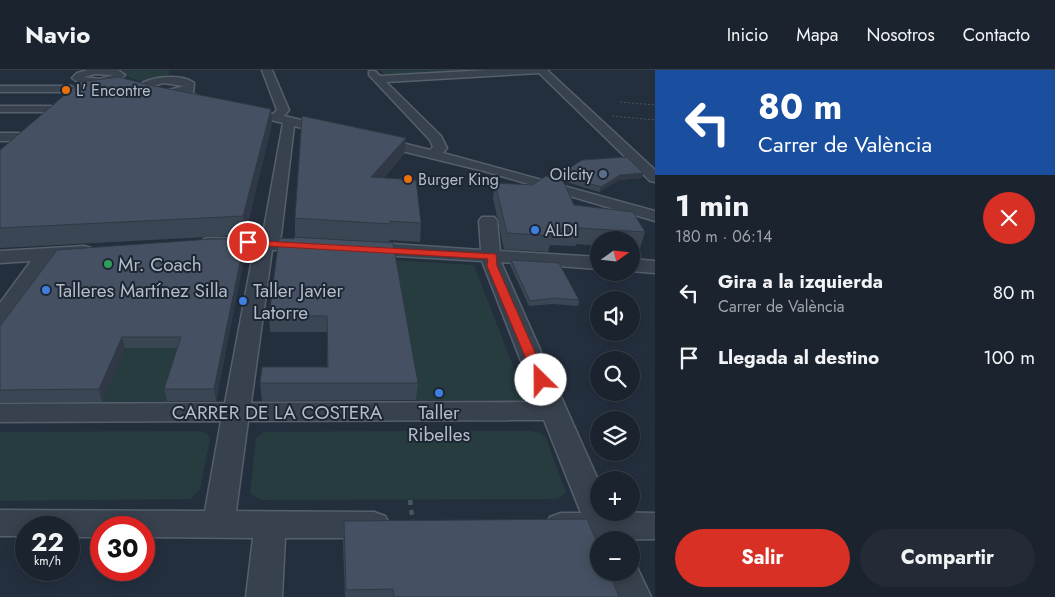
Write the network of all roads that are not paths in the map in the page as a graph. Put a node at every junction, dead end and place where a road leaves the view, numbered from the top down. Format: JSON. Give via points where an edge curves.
{"nodes":[{"id":1,"x":267,"y":70,"type":"edge"},
{"id":2,"x":541,"y":70,"type":"edge"},
{"id":3,"x":117,"y":72,"type":"edge"},
{"id":4,"x":374,"y":74,"type":"edge"},
{"id":5,"x":73,"y":75,"type":"edge"},
{"id":6,"x":98,"y":75,"type":"edge"},
{"id":7,"x":182,"y":78,"type":"edge"},
{"id":8,"x":158,"y":85,"type":"junction"},
{"id":9,"x":71,"y":89,"type":"junction"},
{"id":10,"x":3,"y":91,"type":"edge"},
{"id":11,"x":57,"y":104,"type":"junction"},
{"id":12,"x":220,"y":106,"type":"junction"},
{"id":13,"x":0,"y":109,"type":"edge"},
{"id":14,"x":283,"y":120,"type":"junction"},
{"id":15,"x":344,"y":133,"type":"edge"},
{"id":16,"x":362,"y":138,"type":"edge"},
{"id":17,"x":4,"y":142,"type":"edge"},
{"id":18,"x":433,"y":154,"type":"junction"},
{"id":19,"x":655,"y":178,"type":"edge"},
{"id":20,"x":655,"y":209,"type":"edge"},
{"id":21,"x":624,"y":212,"type":"junction"},
{"id":22,"x":655,"y":216,"type":"edge"},
{"id":23,"x":488,"y":221,"type":"dead end"},
{"id":24,"x":264,"y":243,"type":"junction"},
{"id":25,"x":195,"y":244,"type":"edge"},
{"id":26,"x":323,"y":246,"type":"edge"},
{"id":27,"x":342,"y":247,"type":"edge"},
{"id":28,"x":101,"y":250,"type":"edge"},
{"id":29,"x":46,"y":254,"type":"junction"},
{"id":30,"x":492,"y":256,"type":"junction"},
{"id":31,"x":0,"y":257,"type":"edge"},
{"id":32,"x":590,"y":262,"type":"edge"},
{"id":33,"x":640,"y":266,"type":"edge"},
{"id":34,"x":655,"y":267,"type":"edge"},
{"id":35,"x":0,"y":318,"type":"edge"},
{"id":36,"x":554,"y":411,"type":"junction"},
{"id":37,"x":236,"y":412,"type":"junction"},
{"id":38,"x":0,"y":413,"type":"edge"},
{"id":39,"x":412,"y":512,"type":"dead end"},
{"id":40,"x":0,"y":523,"type":"edge"},
{"id":41,"x":218,"y":524,"type":"junction"},
{"id":42,"x":270,"y":524,"type":"junction"},
{"id":43,"x":530,"y":526,"type":"edge"},
{"id":44,"x":655,"y":526,"type":"edge"},
{"id":45,"x":605,"y":531,"type":"edge"},
{"id":46,"x":620,"y":531,"type":"edge"},
{"id":47,"x":590,"y":532,"type":"edge"},
{"id":48,"x":626,"y":581,"type":"edge"},
{"id":49,"x":264,"y":597,"type":"edge"},
{"id":50,"x":633,"y":597,"type":"edge"}],
"edges":[{"from":1,"to":14,"type":"street","via":[[283,110]]},
{"from":2,"to":4,"type":"street"},
{"from":2,"to":19,"type":"street"},
{"from":3,"to":6,"type":"street"},
{"from":3,"to":8,"type":"street","via":[[131,80]]},
{"from":4,"to":18,"type":"street","via":[[436,138],[440,148]]},
{"from":5,"to":6,"type":"street"},
{"from":5,"to":9,"type":"street"},
{"from":6,"to":8,"type":"street","via":[[141,88]]},
{"from":6,"to":11,"type":"street"},
{"from":7,"to":8,"type":"street"},
{"from":7,"to":12,"type":"street","via":[[189,97]]},
{"from":8,"to":12,"type":"street"},
{"from":9,"to":10,"type":"street"},
{"from":9,"to":11,"type":"street"},
{"from":11,"to":13,"type":"street"},
{"from":11,"to":17,"type":"street","via":[[19,137]]},
{"from":12,"to":14,"type":"street"},
{"from":14,"to":15,"type":"street"},
{"from":14,"to":24,"type":"street","via":[[272,235]]},
{"from":16,"to":18,"type":"street"},
{"from":18,"to":21,"type":"street","via":[[489,168]]},
{"from":20,"to":21,"type":"street"},
{"from":21,"to":22,"type":"street"},
{"from":23,"to":30,"type":"street"},
{"from":24,"to":25,"type":"street"},
{"from":24,"to":26,"type":"street"},
{"from":24,"to":37,"type":"street"},
{"from":27,"to":30,"type":"street"},
{"from":28,"to":29,"type":"street"},
{"from":29,"to":31,"type":"street"},
{"from":29,"to":35,"type":"street"},
{"from":30,"to":32,"type":"street"},
{"from":30,"to":36,"type":"street","via":[[492,266]]},
{"from":33,"to":34,"type":"street"},
{"from":36,"to":37,"type":"street","name":"CARRER DE LA COSTERA"},
{"from":36,"to":45,"type":"street"},
{"from":37,"to":38,"type":"street","name":"CARRER DE LA COSTERA"},
{"from":37,"to":41,"type":"street"},
{"from":39,"to":42,"type":"street"},
{"from":40,"to":41,"type":"street"},
{"from":41,"to":42,"type":"street"},
{"from":42,"to":49,"type":"street"},
{"from":43,"to":47,"type":"street"},
{"from":44,"to":46,"type":"street"},
{"from":48,"to":50,"type":"street"}]}
